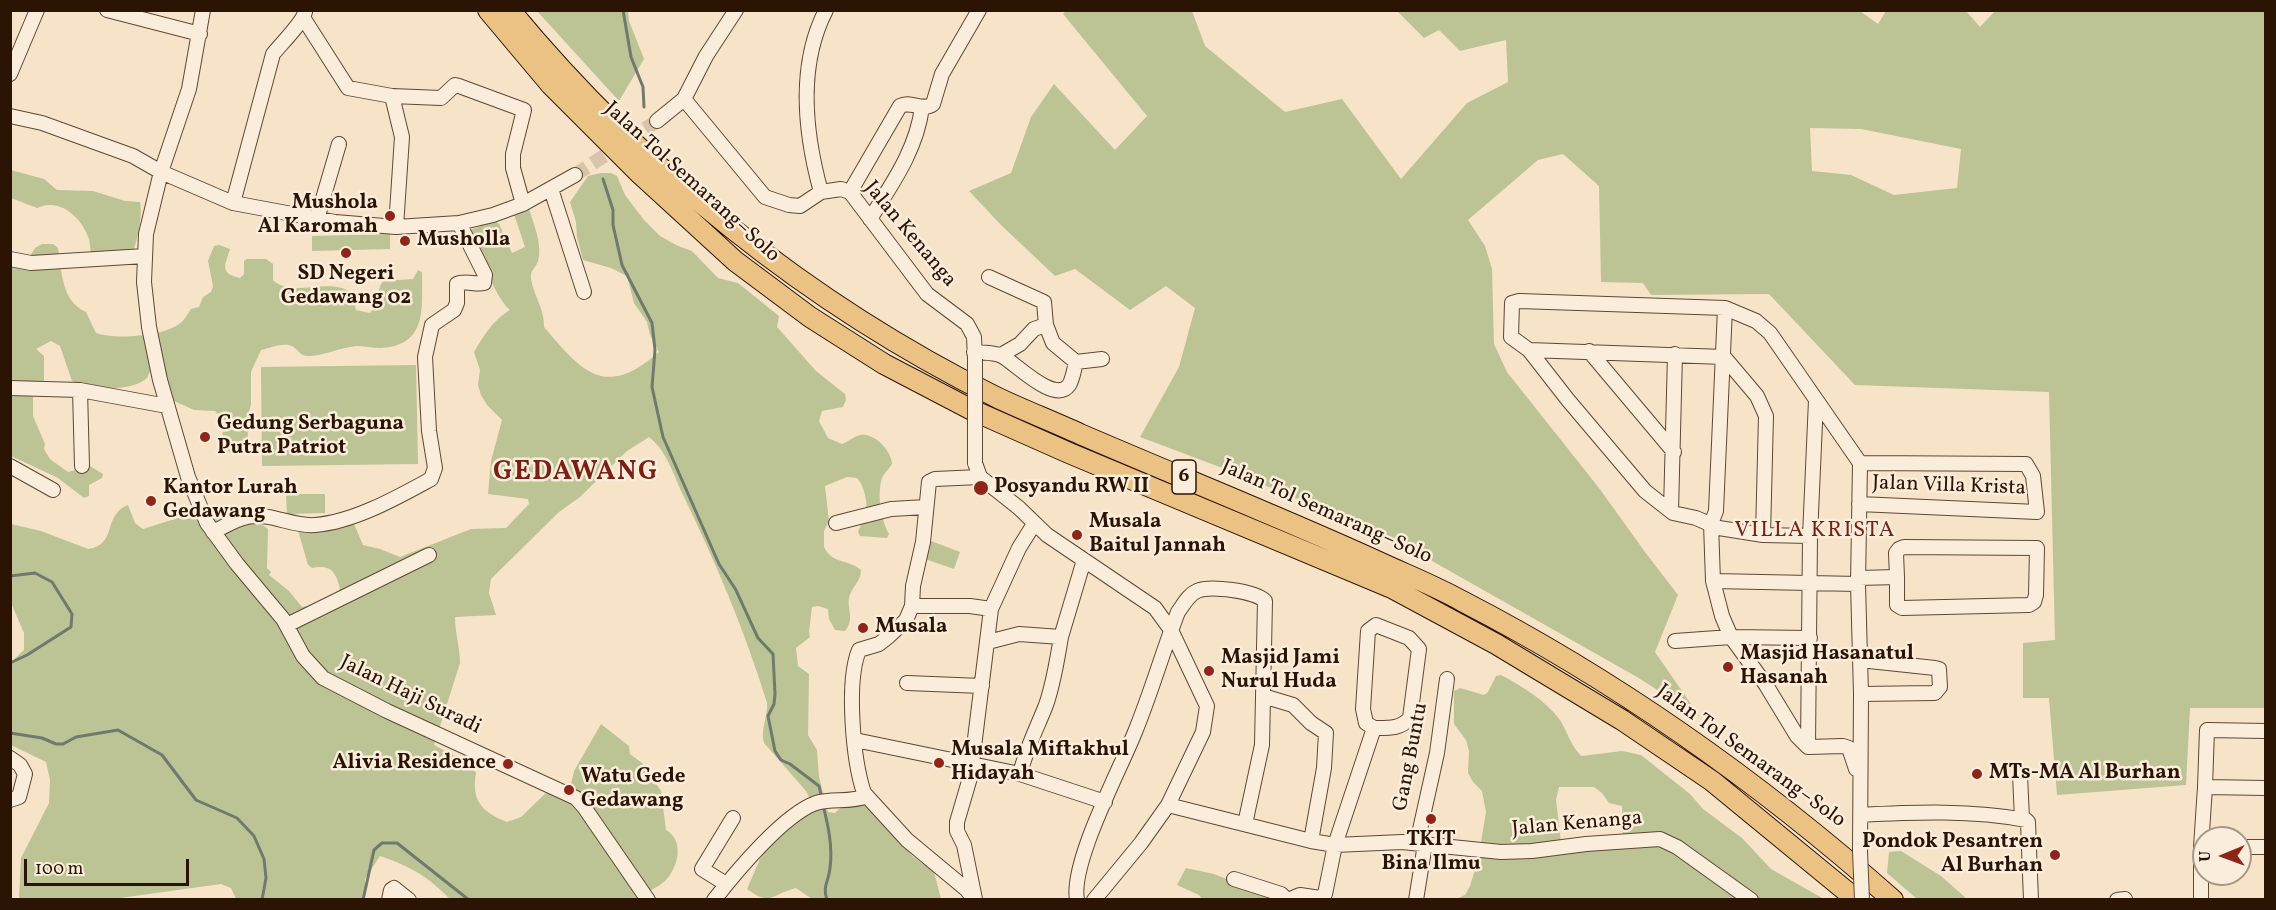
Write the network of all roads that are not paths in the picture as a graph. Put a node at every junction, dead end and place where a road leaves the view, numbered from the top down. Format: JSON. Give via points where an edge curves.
{"nodes":[{"id":1,"x":37,"y":10,"type":"edge"},
{"id":2,"x":107,"y":10,"type":"edge"},
{"id":3,"x":203,"y":10,"type":"edge"},
{"id":4,"x":488,"y":10,"type":"edge"},
{"id":5,"x":510,"y":10,"type":"edge"},
{"id":6,"x":736,"y":10,"type":"edge"},
{"id":7,"x":826,"y":10,"type":"edge"},
{"id":8,"x":979,"y":10,"type":"edge"},
{"id":9,"x":305,"y":15,"type":"edge"},
{"id":10,"x":200,"y":34,"type":"junction"},
{"id":11,"x":10,"y":74,"type":"edge"},
{"id":12,"x":392,"y":96,"type":"junction"},
{"id":13,"x":684,"y":99,"type":"junction"},
{"id":14,"x":922,"y":107,"type":"junction"},
{"id":15,"x":10,"y":116,"type":"edge"},
{"id":16,"x":657,"y":121,"type":"tunnel mouth"},
{"id":17,"x":339,"y":144,"type":"dead end"},
{"id":18,"x":161,"y":172,"type":"junction"},
{"id":19,"x":575,"y":175,"type":"tunnel mouth"},
{"id":20,"x":551,"y":189,"type":"junction"},
{"id":21,"x":821,"y":192,"type":"junction"},
{"id":22,"x":850,"y":192,"type":"junction"},
{"id":23,"x":232,"y":203,"type":"junction"},
{"id":24,"x":523,"y":204,"type":"junction"},
{"id":25,"x":317,"y":219,"type":"junction"},
{"id":26,"x":870,"y":219,"type":"junction"},
{"id":27,"x":459,"y":223,"type":"junction"},
{"id":28,"x":396,"y":227,"type":"junction"},
{"id":29,"x":145,"y":256,"type":"junction"},
{"id":30,"x":10,"y":259,"type":"edge"},
{"id":31,"x":989,"y":277,"type":"dead end"},
{"id":32,"x":584,"y":292,"type":"dead end"},
{"id":33,"x":1725,"y":308,"type":"junction"},
{"id":34,"x":1046,"y":325,"type":"junction"},
{"id":35,"x":1529,"y":350,"type":"junction"},
{"id":36,"x":1589,"y":351,"type":"junction"},
{"id":37,"x":1675,"y":354,"type":"junction"},
{"id":38,"x":1001,"y":355,"type":"junction"},
{"id":39,"x":974,"y":356,"type":"junction"},
{"id":40,"x":1724,"y":357,"type":"junction"},
{"id":41,"x":1102,"y":359,"type":"dead end"},
{"id":42,"x":1076,"y":362,"type":"junction"},
{"id":43,"x":10,"y":388,"type":"edge"},
{"id":44,"x":80,"y":390,"type":"junction"},
{"id":45,"x":1816,"y":400,"type":"junction"},
{"id":46,"x":167,"y":406,"type":"junction"},
{"id":47,"x":1674,"y":452,"type":"junction"},
{"id":48,"x":1860,"y":463,"type":"junction"},
{"id":49,"x":10,"y":466,"type":"edge"},
{"id":50,"x":82,"y":466,"type":"dead end"},
{"id":51,"x":980,"y":477,"type":"junction"},
{"id":52,"x":53,"y":490,"type":"dead end"},
{"id":53,"x":1859,"y":504,"type":"junction"},
{"id":54,"x":926,"y":507,"type":"junction"},
{"id":55,"x":1671,"y":511,"type":"junction"},
{"id":56,"x":836,"y":523,"type":"dead end"},
{"id":57,"x":1035,"y":524,"type":"junction"},
{"id":58,"x":1711,"y":524,"type":"junction"},
{"id":59,"x":213,"y":532,"type":"junction"},
{"id":60,"x":1763,"y":535,"type":"junction"},
{"id":61,"x":1810,"y":536,"type":"junction"},
{"id":62,"x":429,"y":555,"type":"dead end"},
{"id":63,"x":1083,"y":560,"type":"junction"},
{"id":64,"x":1896,"y":577,"type":"junction"},
{"id":65,"x":1713,"y":581,"type":"junction"},
{"id":66,"x":1858,"y":581,"type":"junction"},
{"id":67,"x":1811,"y":583,"type":"junction"},
{"id":68,"x":912,"y":606,"type":"junction"},
{"id":69,"x":991,"y":609,"type":"junction"},
{"id":70,"x":287,"y":625,"type":"junction"},
{"id":71,"x":1171,"y":630,"type":"junction"},
{"id":72,"x":1061,"y":637,"type":"junction"},
{"id":73,"x":1731,"y":637,"type":"junction"},
{"id":74,"x":1810,"y":638,"type":"junction"},
{"id":75,"x":1675,"y":641,"type":"dead end"},
{"id":76,"x":988,"y":642,"type":"junction"},
{"id":77,"x":1860,"y":660,"type":"junction"},
{"id":78,"x":1447,"y":679,"type":"dead end"},
{"id":79,"x":908,"y":683,"type":"dead end"},
{"id":80,"x":982,"y":686,"type":"junction"},
{"id":81,"x":1862,"y":694,"type":"junction"},
{"id":82,"x":1263,"y":696,"type":"junction"},
{"id":83,"x":1374,"y":728,"type":"junction"},
{"id":84,"x":2265,"y":731,"type":"edge"},
{"id":85,"x":855,"y":740,"type":"junction"},
{"id":86,"x":1808,"y":747,"type":"junction"},
{"id":87,"x":10,"y":758,"type":"edge"},
{"id":88,"x":973,"y":763,"type":"junction"},
{"id":89,"x":1020,"y":774,"type":"junction"},
{"id":90,"x":2020,"y":775,"type":"dead end"},
{"id":91,"x":2205,"y":787,"type":"junction"},
{"id":92,"x":2265,"y":788,"type":"edge"},
{"id":93,"x":867,"y":796,"type":"junction"},
{"id":94,"x":1861,"y":798,"type":"junction"},
{"id":95,"x":10,"y":800,"type":"edge"},
{"id":96,"x":1105,"y":802,"type":"junction"},
{"id":97,"x":1168,"y":805,"type":"junction"},
{"id":98,"x":1861,"y":815,"type":"junction"},
{"id":99,"x":733,"y":818,"type":"dead end"},
{"id":100,"x":2025,"y":820,"type":"junction"},
{"id":101,"x":1245,"y":825,"type":"junction"},
{"id":102,"x":2203,"y":826,"type":"edge"},
{"id":103,"x":1311,"y":841,"type":"junction"},
{"id":104,"x":1421,"y":844,"type":"junction"},
{"id":105,"x":1335,"y":845,"type":"junction"},
{"id":106,"x":1234,"y":879,"type":"dead end"},
{"id":107,"x":726,"y":884,"type":"junction"},
{"id":108,"x":975,"y":899,"type":"edge"},
{"id":109,"x":2125,"y":899,"type":"edge"},
{"id":110,"x":389,"y":900,"type":"edge"},
{"id":111,"x":409,"y":900,"type":"edge"},
{"id":112,"x":648,"y":900,"type":"edge"},
{"id":113,"x":714,"y":900,"type":"edge"},
{"id":114,"x":1077,"y":900,"type":"edge"},
{"id":115,"x":1094,"y":900,"type":"edge"},
{"id":116,"x":1287,"y":900,"type":"edge"},
{"id":117,"x":1416,"y":900,"type":"edge"},
{"id":118,"x":1751,"y":900,"type":"edge"},
{"id":119,"x":1859,"y":900,"type":"edge"},
{"id":120,"x":1893,"y":900,"type":"edge"},
{"id":121,"x":2031,"y":900,"type":"edge"},
{"id":122,"x":2117,"y":900,"type":"edge"}],
"edges":[{"from":1,"to":11,"type":"street"},
{"from":2,"to":10,"type":"street"},
{"from":3,"to":10,"type":"street","name":"Jalan Haji Suradi"},
{"from":4,"to":119,"type":"highway","name":"Jalan Tol Semarang–Solo","number":"6","via":[[551,85],[640,174],[735,261],[819,323],[884,364],[972,410],[1392,588],[1496,644],[1622,720],[1712,781]]},
{"from":5,"to":120,"type":"highway","name":"Jalan Tol Semarang–Solo","number":"6","via":[[611,121],[699,202],[788,273],[866,324],[924,360],[1001,399],[1323,536],[1460,599],[1577,664],[1782,807]]},
{"from":6,"to":13,"type":"street"},
{"from":7,"to":21,"type":"street","via":[[807,71],[813,164]]},
{"from":8,"to":14,"type":"street","via":[[942,74],[933,104]]},
{"from":9,"to":12,"type":"street","via":[[348,88]]},
{"from":9,"to":23,"type":"street","via":[[273,54]]},
{"from":10,"to":18,"type":"street","name":"Jalan Haji Suradi","via":[[189,89]]},
{"from":12,"to":24,"type":"street","via":[[441,98],[455,85],[521,108],[524,112],[513,168]]},
{"from":12,"to":28,"type":"street","via":[[402,137]]},
{"from":13,"to":16,"type":"street"},
{"from":13,"to":21,"type":"street","name":"Jalan Kenanga","via":[[765,197],[800,206]]},
{"from":14,"to":22,"type":"street","via":[[907,103],[900,106]]},
{"from":14,"to":26,"type":"street","via":[[920,128],[904,163]]},
{"from":15,"to":18,"type":"street","via":[[42,123],[134,156]]},
{"from":17,"to":25,"type":"street"},
{"from":18,"to":23,"type":"street"},
{"from":18,"to":29,"type":"street","name":"Jalan Haji Suradi","via":[[146,234]]},
{"from":19,"to":20,"type":"street"},
{"from":20,"to":24,"type":"street"},
{"from":20,"to":32,"type":"street"},
{"from":21,"to":22,"type":"street","name":"Jalan Kenanga"},
{"from":22,"to":26,"type":"street","name":"Jalan Kenanga"},
{"from":23,"to":25,"type":"street"},
{"from":24,"to":27,"type":"street"},
{"from":25,"to":28,"type":"street"},
{"from":26,"to":39,"type":"street","name":"Jalan Kenanga","via":[[927,294],[967,324],[974,337]]},
{"from":27,"to":28,"type":"street"},
{"from":27,"to":59,"type":"street","via":[[485,279],[479,284],[460,282],[453,310],[435,321],[429,330],[425,357],[435,468],[431,479],[339,521],[302,525],[254,516]]},
{"from":29,"to":30,"type":"street","via":[[31,263]]},
{"from":29,"to":46,"type":"street","name":"Jalan Haji Suradi","via":[[149,327]]},
{"from":31,"to":34,"type":"street","via":[[1044,302]]},
{"from":33,"to":35,"type":"street","name":"Jalan Villa Krista","via":[[1519,301],[1512,303],[1511,337]]},
{"from":33,"to":40,"type":"street"},
{"from":33,"to":45,"type":"street","name":"Jalan Villa Krista","via":[[1756,321],[1770,333]]},
{"from":34,"to":38,"type":"street","via":[[1034,329],[1020,344]]},
{"from":34,"to":42,"type":"street","via":[[1053,343]]},
{"from":35,"to":36,"type":"street"},
{"from":35,"to":55,"type":"street","name":"Jalan Villa Krista","via":[[1645,491]]},
{"from":36,"to":37,"type":"street"},
{"from":36,"to":47,"type":"street"},
{"from":37,"to":40,"type":"street"},
{"from":37,"to":47,"type":"street"},
{"from":38,"to":39,"type":"street"},
{"from":38,"to":42,"type":"street","via":[[1032,379],[1056,390],[1070,384]]},
{"from":39,"to":51,"type":"street","name":"Jalan Kenanga","bridge":true,"via":[[975,463]]},
{"from":40,"to":58,"type":"street","via":[[1716,511]]},
{"from":40,"to":60,"type":"street","via":[[1756,396],[1766,416]]},
{"from":41,"to":42,"type":"street"},
{"from":43,"to":44,"type":"street"},
{"from":44,"to":46,"type":"street"},
{"from":44,"to":50,"type":"street"},
{"from":45,"to":48,"type":"street","name":"Jalan Villa Krista"},
{"from":45,"to":61,"type":"street"},
{"from":46,"to":59,"type":"street","name":"Jalan Haji Suradi","via":[[188,477]]},
{"from":47,"to":55,"type":"street"},
{"from":48,"to":53,"type":"street","name":"Jalan Villa Krista"},
{"from":48,"to":53,"type":"street","name":"Jalan Villa Krista","via":[[2026,464],[2033,476],[2037,512]]},
{"from":49,"to":52,"type":"street"},
{"from":51,"to":54,"type":"street","via":[[932,480]]},
{"from":51,"to":57,"type":"street"},
{"from":53,"to":66,"type":"street","name":"Jalan Villa Krista"},
{"from":54,"to":56,"type":"street","via":[[891,509]]},
{"from":54,"to":68,"type":"street"},
{"from":55,"to":58,"type":"street","name":"Jalan Villa Krista"},
{"from":57,"to":63,"type":"street"},
{"from":57,"to":69,"type":"street","via":[[1019,548]]},
{"from":58,"to":60,"type":"street","name":"Jalan Villa Krista"},
{"from":58,"to":65,"type":"street"},
{"from":59,"to":70,"type":"street","name":"Jalan Haji Suradi"},
{"from":60,"to":61,"type":"street","name":"Jalan Villa Krista"},
{"from":61,"to":67,"type":"street"},
{"from":62,"to":70,"type":"street"},
{"from":63,"to":71,"type":"street","via":[[1155,608]]},
{"from":63,"to":72,"type":"street"},
{"from":64,"to":64,"type":"street","via":[[1897,605],[1902,609],[2029,605],[2036,595],[2037,548],[1904,547],[1896,553]]},
{"from":64,"to":66,"type":"street"},
{"from":65,"to":67,"type":"street"},
{"from":65,"to":73,"type":"street"},
{"from":66,"to":67,"type":"street"},
{"from":66,"to":77,"type":"street","name":"Jalan Villa Krista"},
{"from":67,"to":74,"type":"street"},
{"from":68,"to":69,"type":"street"},
{"from":68,"to":85,"type":"street","via":[[899,627],[879,644],[858,654],[853,673]]},
{"from":69,"to":76,"type":"street"},
{"from":70,"to":112,"type":"street","name":"Jalan Haji Suradi","via":[[303,656],[323,678],[576,798]]},
{"from":71,"to":82,"type":"street","via":[[1178,612],[1196,591],[1239,591],[1259,596],[1266,611]]},
{"from":71,"to":96,"type":"street","via":[[1136,732]]},
{"from":71,"to":97,"type":"street","via":[[1202,691],[1207,713],[1203,732]]},
{"from":72,"to":76,"type":"street","via":[[1019,634]]},
{"from":72,"to":89,"type":"street","via":[[1056,672]]},
{"from":73,"to":74,"type":"street"},
{"from":73,"to":75,"type":"street"},
{"from":73,"to":86,"type":"street"},
{"from":74,"to":86,"type":"street"},
{"from":76,"to":80,"type":"street"},
{"from":77,"to":81,"type":"street","name":"Jalan Villa Krista"},
{"from":77,"to":81,"type":"street","via":[[1935,668],[1940,674],[1940,687],[1935,693]]},
{"from":78,"to":104,"type":"street","name":"Gang Buntu"},
{"from":79,"to":80,"type":"street"},
{"from":80,"to":88,"type":"street"},
{"from":81,"to":94,"type":"street","name":"Jalan Villa Krista"},
{"from":82,"to":101,"type":"street","via":[[1262,745]]},
{"from":82,"to":103,"type":"street","via":[[1293,705],[1326,733]]},
{"from":83,"to":83,"type":"street","via":[[1366,723],[1363,709],[1368,631],[1376,625],[1409,638],[1419,649],[1410,718],[1400,726]]},
{"from":83,"to":105,"type":"street"},
{"from":84,"to":91,"type":"street","via":[[2207,730]]},
{"from":85,"to":88,"type":"street"},
{"from":85,"to":93,"type":"street","via":[[861,783]]},
{"from":86,"to":94,"type":"street","name":"Jalan Villa Krista","via":[[1849,748]]},
{"from":87,"to":95,"type":"street","via":[[25,774],[19,797]]},
{"from":88,"to":89,"type":"street"},
{"from":88,"to":108,"type":"street","via":[[957,831],[964,845]]},
{"from":89,"to":96,"type":"street"},
{"from":90,"to":100,"type":"street"},
{"from":91,"to":92,"type":"street"},
{"from":91,"to":102,"type":"street"},
{"from":93,"to":107,"type":"street","via":[[820,803],[781,827]]},
{"from":93,"to":108,"type":"street","via":[[907,840]]},
{"from":94,"to":98,"type":"street","name":"Jalan Villa Krista"},
{"from":96,"to":114,"type":"street","via":[[1084,856],[1076,887]]},
{"from":97,"to":101,"type":"street","name":"Jalan Kenanga"},
{"from":97,"to":115,"type":"street"},
{"from":98,"to":100,"type":"street","via":[[1932,812]]},
{"from":98,"to":119,"type":"street","name":"Jalan Villa Krista","bridge":true},
{"from":99,"to":107,"type":"street","via":[[702,869]]},
{"from":100,"to":121,"type":"street"},
{"from":101,"to":103,"type":"street","name":"Jalan Kenanga"},
{"from":103,"to":105,"type":"street","name":"Jalan Kenanga"},
{"from":104,"to":105,"type":"street","name":"Jalan Kenanga"},
{"from":104,"to":117,"type":"street"},
{"from":104,"to":118,"type":"street","name":"Jalan Kenanga","via":[[1511,852],[1660,839]]},
{"from":105,"to":116,"type":"street","via":[[1325,894],[1320,898],[1300,895]]},
{"from":106,"to":116,"type":"street","via":[[1281,894]]},
{"from":107,"to":113,"type":"street"},
{"from":109,"to":122,"type":"street"},
{"from":110,"to":111,"type":"street","via":[[394,888]]}]}
